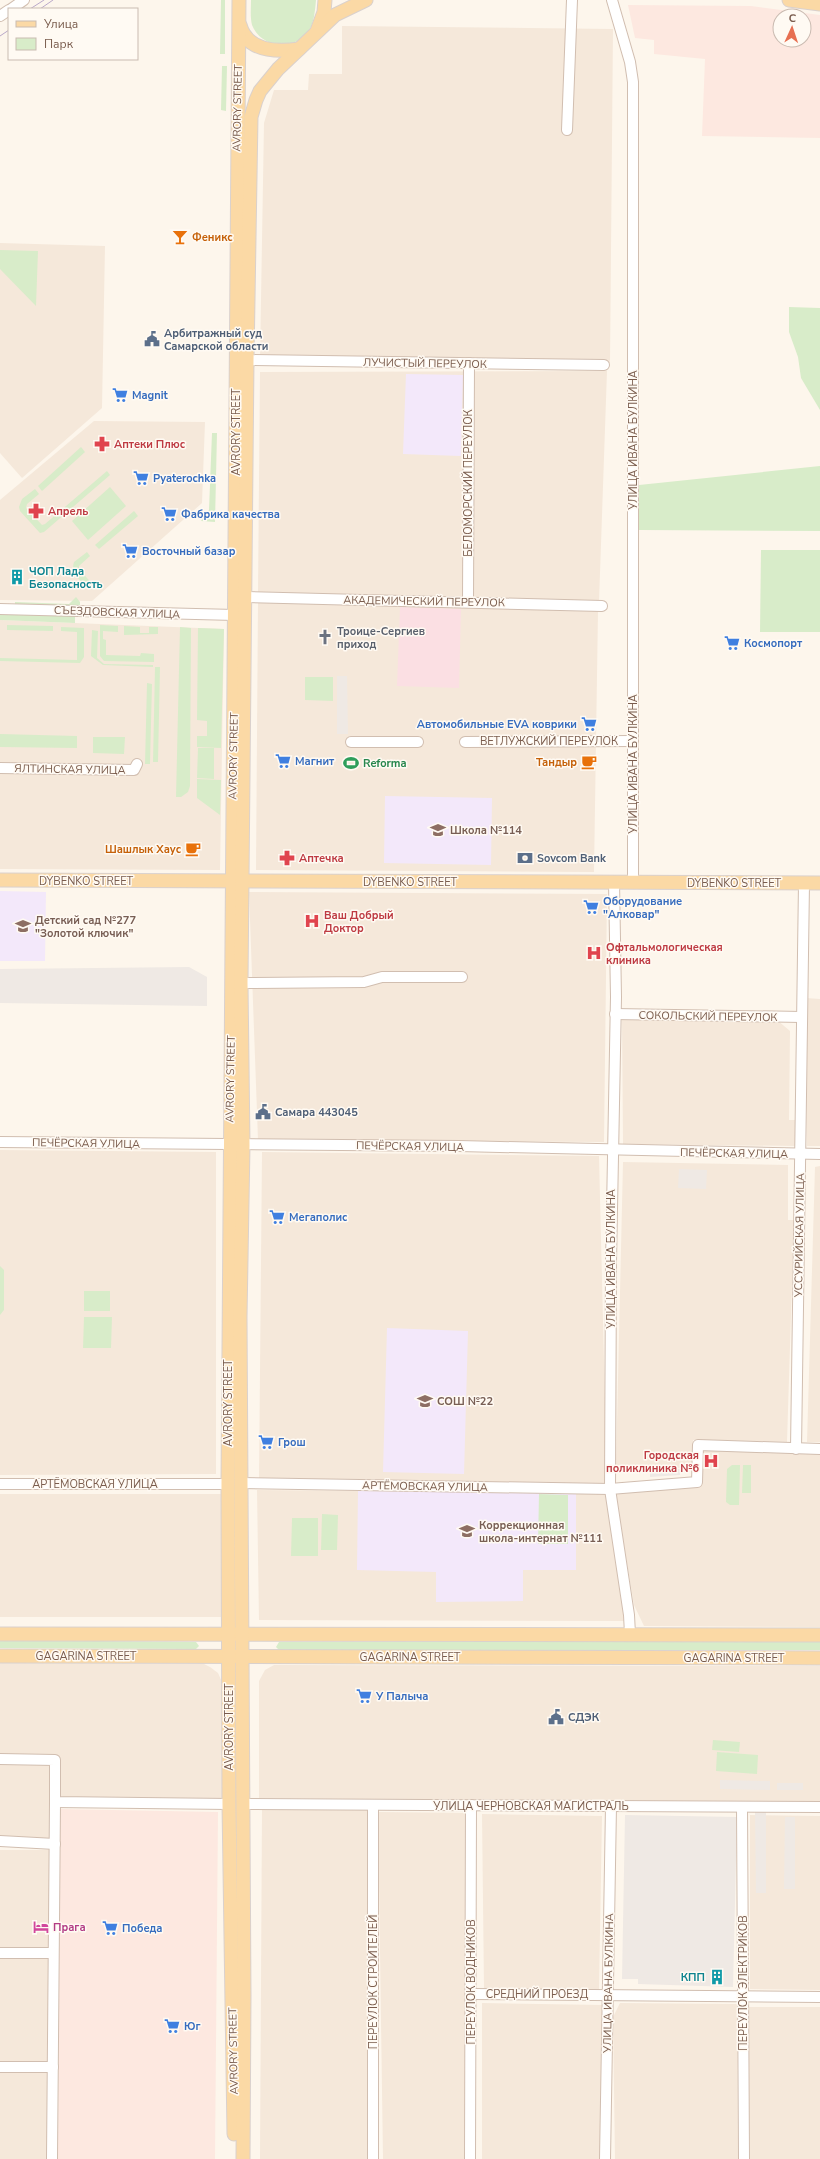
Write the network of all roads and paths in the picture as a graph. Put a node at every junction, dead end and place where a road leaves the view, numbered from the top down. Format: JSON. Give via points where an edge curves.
{"nodes":[{"id":1,"x":24,"y":0,"type":"edge"},
{"id":2,"x":239,"y":0,"type":"edge"},
{"id":3,"x":325,"y":0,"type":"edge"},
{"id":4,"x":366,"y":0,"type":"edge"},
{"id":5,"x":572,"y":0,"type":"edge"},
{"id":6,"x":612,"y":0,"type":"edge"},
{"id":7,"x":789,"y":0,"type":"edge"},
{"id":8,"x":820,"y":4,"type":"edge"},
{"id":9,"x":13,"y":8,"type":"edge"},
{"id":10,"x":239,"y":21,"type":"junction"},
{"id":11,"x":316,"y":35,"type":"junction"},
{"id":12,"x":299,"y":49,"type":"junction"},
{"id":13,"x":567,"y":130,"type":"dead end"},
{"id":14,"x":247,"y":360,"type":"junction"},
{"id":15,"x":469,"y":363,"type":"junction"},
{"id":16,"x":604,"y":365,"type":"dead end"},
{"id":17,"x":246,"y":597,"type":"junction"},
{"id":18,"x":468,"y":602,"type":"junction"},
{"id":19,"x":602,"y":606,"type":"dead end"},
{"id":20,"x":0,"y":609,"type":"edge"},
{"id":21,"x":235,"y":615,"type":"junction"},
{"id":22,"x":633,"y":741,"type":"junction"},
{"id":23,"x":351,"y":742,"type":"dead end"},
{"id":24,"x":418,"y":742,"type":"dead end"},
{"id":25,"x":464,"y":742,"type":"dead end"},
{"id":26,"x":137,"y":764,"type":"dead end"},
{"id":27,"x":0,"y":768,"type":"edge"},
{"id":28,"x":0,"y":880,"type":"edge"},
{"id":29,"x":238,"y":881,"type":"junction"},
{"id":30,"x":614,"y":882,"type":"junction"},
{"id":31,"x":633,"y":882,"type":"junction"},
{"id":32,"x":804,"y":883,"type":"junction"},
{"id":33,"x":820,"y":883,"type":"edge"},
{"id":34,"x":462,"y":977,"type":"dead end"},
{"id":35,"x":241,"y":983,"type":"junction"},
{"id":36,"x":615,"y":1014,"type":"junction"},
{"id":37,"x":801,"y":1017,"type":"junction"},
{"id":38,"x":0,"y":1142,"type":"edge"},
{"id":39,"x":229,"y":1144,"type":"junction"},
{"id":40,"x":243,"y":1145,"type":"junction"},
{"id":41,"x":612,"y":1150,"type":"junction"},
{"id":42,"x":820,"y":1154,"type":"edge"},
{"id":43,"x":800,"y":1155,"type":"junction"},
{"id":44,"x":796,"y":1449,"type":"junction"},
{"id":45,"x":820,"y":1449,"type":"edge"},
{"id":46,"x":0,"y":1484,"type":"edge"},
{"id":47,"x":234,"y":1484,"type":"junction"},
{"id":48,"x":610,"y":1489,"type":"junction"},
{"id":49,"x":0,"y":1634,"type":"edge"},
{"id":50,"x":630,"y":1634,"type":"junction"},
{"id":51,"x":228,"y":1635,"type":"junction"},
{"id":52,"x":241,"y":1635,"type":"junction"},
{"id":53,"x":820,"y":1635,"type":"edge"},
{"id":54,"x":0,"y":1656,"type":"edge"},
{"id":55,"x":228,"y":1656,"type":"junction"},
{"id":56,"x":242,"y":1656,"type":"junction"},
{"id":57,"x":820,"y":1658,"type":"edge"},
{"id":58,"x":0,"y":1759,"type":"edge"},
{"id":59,"x":55,"y":1802,"type":"junction"},
{"id":60,"x":229,"y":1804,"type":"junction"},
{"id":61,"x":242,"y":1804,"type":"junction"},
{"id":62,"x":373,"y":1805,"type":"junction"},
{"id":63,"x":471,"y":1805,"type":"junction"},
{"id":64,"x":611,"y":1806,"type":"junction"},
{"id":65,"x":742,"y":1807,"type":"junction"},
{"id":66,"x":820,"y":1807,"type":"edge"},
{"id":67,"x":0,"y":1841,"type":"edge"},
{"id":68,"x":55,"y":1844,"type":"junction"},
{"id":69,"x":0,"y":1953,"type":"edge"},
{"id":70,"x":53,"y":1953,"type":"junction"},
{"id":71,"x":471,"y":1994,"type":"junction"},
{"id":72,"x":607,"y":1994,"type":"junction"},
{"id":73,"x":743,"y":1997,"type":"junction"},
{"id":74,"x":820,"y":1997,"type":"edge"},
{"id":75,"x":0,"y":2067,"type":"edge"},
{"id":76,"x":53,"y":2067,"type":"junction"},
{"id":77,"x":52,"y":2159,"type":"edge"},
{"id":78,"x":234,"y":2159,"type":"edge"},
{"id":79,"x":243,"y":2159,"type":"edge"},
{"id":80,"x":373,"y":2159,"type":"edge"},
{"id":81,"x":470,"y":2159,"type":"edge"},
{"id":82,"x":605,"y":2159,"type":"edge"},
{"id":83,"x":744,"y":2159,"type":"edge"}],
"edges":[{"from":1,"to":9,"type":"street"},
{"from":2,"to":10,"type":"main road","name":"AVRORY STREET"},
{"from":3,"to":11,"type":"main road"},
{"from":4,"to":11,"type":"main road","name":"AVRORY STREET","via":[[335,15]]},
{"from":5,"to":13,"type":"street"},
{"from":6,"to":22,"type":"street","name":"УЛИЦА ИВАНА БУЛКИНА","via":[[630,62],[633,82]]},
{"from":7,"to":8,"type":"main road"},
{"from":10,"to":12,"type":"main road","via":[[244,34],[259,46],[280,51]]},
{"from":10,"to":21,"type":"main road","name":"AVRORY STREET"},
{"from":11,"to":12,"type":"main road","name":"AVRORY STREET"},
{"from":12,"to":14,"type":"main road","name":"AVRORY STREET","via":[[260,90],[251,117]]},
{"from":14,"to":15,"type":"street","name":"ЛУЧИСТЫЙ ПЕРЕУЛОК"},
{"from":14,"to":17,"type":"main road","name":"AVRORY STREET"},
{"from":15,"to":16,"type":"street","name":"ЛУЧИСТЫЙ ПЕРЕУЛОК"},
{"from":15,"to":18,"type":"street","name":"БЕЛОМОРСКИЙ ПЕРЕУЛОК"},
{"from":17,"to":18,"type":"street","name":"АКАДЕМИЧЕСКИЙ ПЕРЕУЛОК"},
{"from":17,"to":29,"type":"main road","name":"AVRORY STREET"},
{"from":18,"to":19,"type":"street","name":"АКАДЕМИЧЕСКИЙ ПЕРЕУЛОК"},
{"from":20,"to":21,"type":"street","name":"СЪЕЗДОВСКАЯ УЛИЦА"},
{"from":21,"to":29,"type":"main road","name":"AVRORY STREET"},
{"from":22,"to":25,"type":"street","name":"ВЕТЛУЖСКИЙ ПЕРЕУЛОК"},
{"from":22,"to":31,"type":"street","name":"УЛИЦА ИВАНА БУЛКИНА"},
{"from":23,"to":24,"type":"street"},
{"from":26,"to":27,"type":"street","name":"ЯЛТИНСКАЯ УЛИЦА","via":[[134,770]]},
{"from":28,"to":29,"type":"main road","name":"DYBENKO STREET"},
{"from":29,"to":30,"type":"main road","name":"DYBENKO STREET"},
{"from":29,"to":35,"type":"main road","name":"AVRORY STREET"},
{"from":29,"to":39,"type":"main road","name":"AVRORY STREET"},
{"from":30,"to":31,"type":"main road","name":"DYBENKO STREET"},
{"from":30,"to":36,"type":"street","name":"УЛИЦА ИВАНА БУЛКИНА"},
{"from":31,"to":32,"type":"main road","name":"DYBENKO STREET"},
{"from":32,"to":33,"type":"main road","name":"DYBENKO STREET"},
{"from":32,"to":37,"type":"street","name":"УССУРИЙСКАЯ УЛИЦА"},
{"from":34,"to":35,"type":"street","via":[[382,977],[364,982]]},
{"from":35,"to":40,"type":"main road","name":"AVRORY STREET"},
{"from":36,"to":37,"type":"street","name":"СОКОЛЬСКИЙ ПЕРЕУЛОК"},
{"from":36,"to":41,"type":"street","name":"УЛИЦА ИВАНА БУЛКИНА"},
{"from":37,"to":43,"type":"street","name":"УССУРИЙСКАЯ УЛИЦА"},
{"from":38,"to":39,"type":"street","name":"ПЕЧЁРСКАЯ УЛИЦА"},
{"from":39,"to":40,"type":"street","name":"ПЕЧЁРСКАЯ УЛИЦА"},
{"from":39,"to":47,"type":"main road","name":"AVRORY STREET"},
{"from":40,"to":41,"type":"street","name":"ПЕЧЁРСКАЯ УЛИЦА"},
{"from":40,"to":47,"type":"main road","name":"AVRORY STREET"},
{"from":41,"to":43,"type":"street","name":"ПЕЧЁРСКАЯ УЛИЦА"},
{"from":41,"to":48,"type":"street","name":"УЛИЦА ИВАНА БУЛКИНА"},
{"from":42,"to":43,"type":"street","name":"ПЕЧЁРСКАЯ УЛИЦА"},
{"from":43,"to":44,"type":"street","name":"УССУРИЙСКАЯ УЛИЦА"},
{"from":44,"to":45,"type":"street"},
{"from":44,"to":48,"type":"street","name":"АРТЁМОВСКАЯ УЛИЦА","via":[[698,1445],[697,1482]]},
{"from":46,"to":47,"type":"street","name":"АРТЁМОВСКАЯ УЛИЦА"},
{"from":47,"to":48,"type":"street","name":"АРТЁМОВСКАЯ УЛИЦА"},
{"from":47,"to":51,"type":"main road","name":"AVRORY STREET"},
{"from":47,"to":52,"type":"main road","name":"AVRORY STREET"},
{"from":48,"to":50,"type":"street","name":"УЛИЦА ИВАНА БУЛКИНА"},
{"from":49,"to":51,"type":"main road","name":"GAGARINA STREET"},
{"from":50,"to":52,"type":"main road","name":"GAGARINA STREET"},
{"from":50,"to":53,"type":"main road","name":"GAGARINA STREET"},
{"from":51,"to":52,"type":"main road","name":"GAGARINA STREET"},
{"from":51,"to":55,"type":"main road","name":"AVRORY STREET"},
{"from":52,"to":56,"type":"main road","name":"AVRORY STREET"},
{"from":54,"to":55,"type":"main road","name":"GAGARINA STREET"},
{"from":55,"to":56,"type":"main road","name":"GAGARINA STREET"},
{"from":55,"to":60,"type":"main road","name":"AVRORY STREET"},
{"from":56,"to":57,"type":"main road","name":"GAGARINA STREET"},
{"from":56,"to":61,"type":"main road","name":"AVRORY STREET"},
{"from":58,"to":59,"type":"street","via":[[55,1760]]},
{"from":59,"to":60,"type":"street"},
{"from":59,"to":68,"type":"street"},
{"from":60,"to":78,"type":"main road","name":"AVRORY STREET"},
{"from":61,"to":62,"type":"street","name":"УЛИЦА ЧЕРНОВСКАЯ МАГИСТРАЛЬ"},
{"from":61,"to":79,"type":"main road","name":"AVRORY STREET"},
{"from":62,"to":63,"type":"street","name":"УЛИЦА ЧЕРНОВСКАЯ МАГИСТРАЛЬ"},
{"from":62,"to":80,"type":"street","name":"ПЕРЕУЛОК СТРОИТЕЛЕЙ"},
{"from":63,"to":64,"type":"street","name":"УЛИЦА ЧЕРНОВСКАЯ МАГИСТРАЛЬ"},
{"from":63,"to":71,"type":"street","name":"ПЕРЕУЛОК ВОДНИКОВ"},
{"from":64,"to":65,"type":"street","name":"УЛИЦА ЧЕРНОВСКАЯ МАГИСТРАЛЬ"},
{"from":64,"to":72,"type":"street","name":"УЛИЦА ИВАНА БУЛКИНА"},
{"from":65,"to":66,"type":"street","name":"УЛИЦА ЧЕРНОВСКАЯ МАГИСТРАЛЬ"},
{"from":65,"to":73,"type":"street","name":"ПЕРЕУЛОК ЭЛЕКТРИКОВ"},
{"from":67,"to":68,"type":"street"},
{"from":68,"to":70,"type":"street"},
{"from":69,"to":70,"type":"street"},
{"from":70,"to":76,"type":"street"},
{"from":71,"to":72,"type":"street","name":"СРЕДНИЙ ПРОЕЗД"},
{"from":71,"to":81,"type":"street","name":"ПЕРЕУЛОК ВОДНИКОВ"},
{"from":72,"to":73,"type":"street","name":"СРЕДНИЙ ПРОЕЗД"},
{"from":72,"to":82,"type":"street","name":"УЛИЦА ИВАНА БУЛКИНА"},
{"from":73,"to":74,"type":"street","name":"СРЕДНИЙ ПРОЕЗД"},
{"from":73,"to":83,"type":"street","name":"ПЕРЕУЛОК ЭЛЕКТРИКОВ"},
{"from":75,"to":76,"type":"street"},
{"from":76,"to":77,"type":"street"}]}
